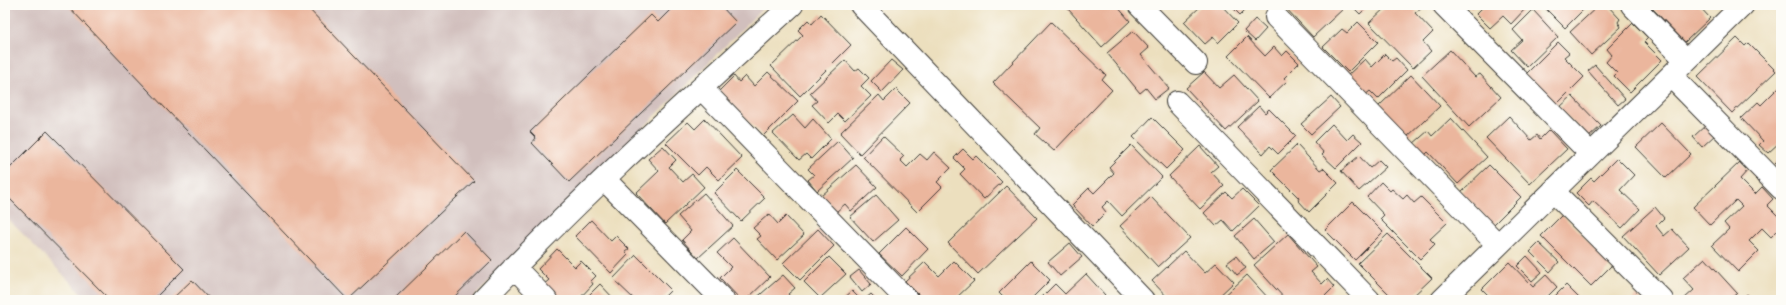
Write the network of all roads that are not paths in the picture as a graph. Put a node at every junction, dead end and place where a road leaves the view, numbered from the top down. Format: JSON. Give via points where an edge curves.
{"nodes":[{"id":1,"x":792,"y":5,"type":"edge"},
{"id":2,"x":861,"y":5,"type":"edge"},
{"id":3,"x":1139,"y":5,"type":"edge"},
{"id":4,"x":1444,"y":5,"type":"edge"},
{"id":5,"x":1632,"y":5,"type":"edge"},
{"id":6,"x":1743,"y":5,"type":"edge"},
{"id":7,"x":1276,"y":17,"type":"dead end"},
{"id":8,"x":1686,"y":60,"type":"junction"},
{"id":9,"x":1196,"y":63,"type":"dead end"},
{"id":10,"x":1671,"y":76,"type":"junction"},
{"id":11,"x":701,"y":88,"type":"junction"},
{"id":12,"x":1177,"y":102,"type":"dead end"},
{"id":13,"x":1591,"y":154,"type":"junction"},
{"id":14,"x":604,"y":179,"type":"junction"},
{"id":15,"x":1781,"y":188,"type":"edge"},
{"id":16,"x":1553,"y":191,"type":"junction"},
{"id":17,"x":1498,"y":245,"type":"junction"},
{"id":18,"x":514,"y":267,"type":"junction"},
{"id":19,"x":1455,"y":296,"type":"edge"},
{"id":20,"x":483,"y":300,"type":"edge"},
{"id":21,"x":546,"y":300,"type":"edge"},
{"id":22,"x":723,"y":300,"type":"edge"},
{"id":23,"x":907,"y":300,"type":"edge"},
{"id":24,"x":1143,"y":300,"type":"edge"},
{"id":25,"x":1369,"y":300,"type":"edge"},
{"id":26,"x":1662,"y":300,"type":"edge"}],
"edges":[{"from":1,"to":11,"type":"street"},
{"from":2,"to":24,"type":"street"},
{"from":3,"to":9,"type":"street"},
{"from":4,"to":13,"type":"street"},
{"from":5,"to":8,"type":"street"},
{"from":6,"to":8,"type":"street"},
{"from":7,"to":17,"type":"street"},
{"from":8,"to":10,"type":"street"},
{"from":10,"to":13,"type":"street"},
{"from":10,"to":15,"type":"street"},
{"from":11,"to":14,"type":"street"},
{"from":11,"to":23,"type":"street"},
{"from":12,"to":25,"type":"street"},
{"from":13,"to":16,"type":"street"},
{"from":14,"to":18,"type":"street"},
{"from":14,"to":22,"type":"street"},
{"from":16,"to":17,"type":"street"},
{"from":16,"to":26,"type":"street"},
{"from":17,"to":19,"type":"street"},
{"from":18,"to":20,"type":"street"},
{"from":18,"to":21,"type":"street"}]}
